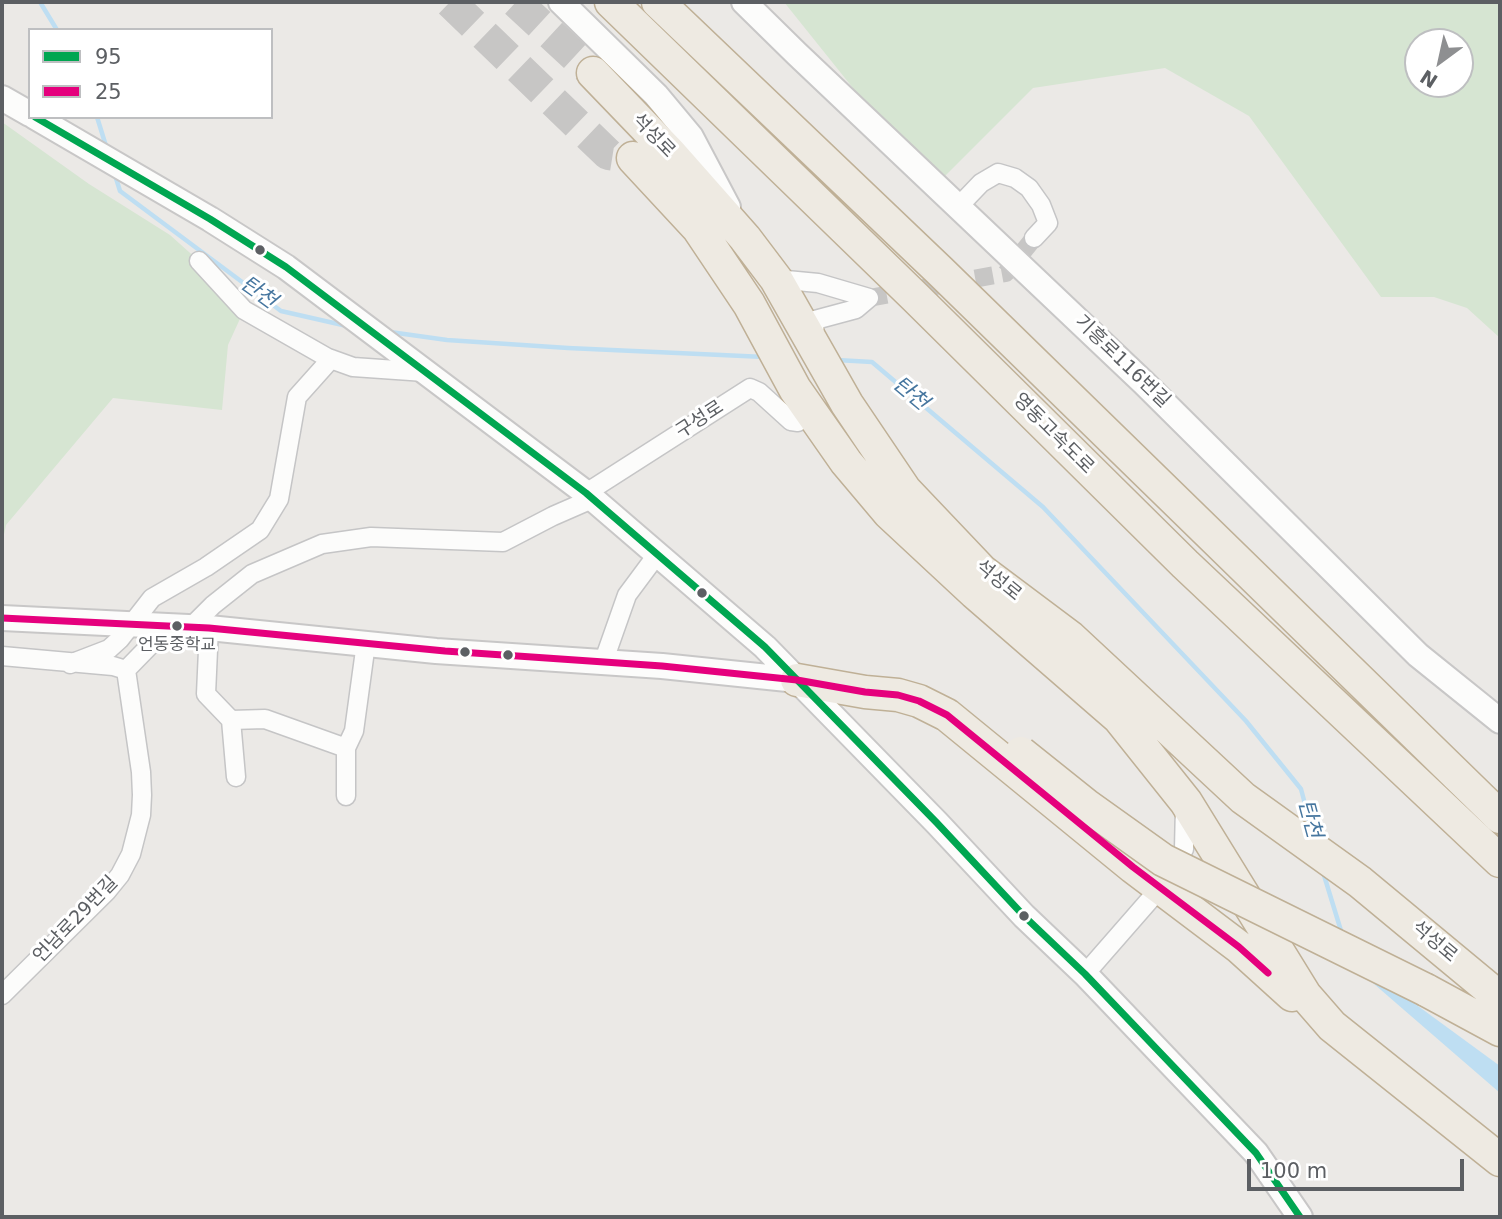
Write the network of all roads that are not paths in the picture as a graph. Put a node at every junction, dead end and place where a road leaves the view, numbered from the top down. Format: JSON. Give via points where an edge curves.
{"nodes":[{"id":1,"x":561,"y":2,"type":"edge"},
{"id":2,"x":611,"y":2,"type":"edge"},
{"id":3,"x":658,"y":2,"type":"edge"},
{"id":4,"x":744,"y":2,"type":"edge"},
{"id":5,"x":593,"y":73,"type":"tunnel mouth"},
{"id":6,"x":2,"y":98,"type":"edge"},
{"id":7,"x":28,"y":113,"type":"edge"},
{"id":8,"x":38,"y":119,"type":"edge"},
{"id":9,"x":633,"y":158,"type":"tunnel mouth"},
{"id":10,"x":958,"y":207,"type":"junction"},
{"id":11,"x":745,"y":238,"type":"junction"},
{"id":12,"x":1034,"y":239,"type":"tunnel mouth"},
{"id":13,"x":199,"y":261,"type":"dead end"},
{"id":14,"x":781,"y":287,"type":"junction"},
{"id":15,"x":814,"y":334,"type":"dead end"},
{"id":16,"x":331,"y":359,"type":"junction"},
{"id":17,"x":428,"y":372,"type":"junction"},
{"id":18,"x":803,"y":401,"type":"junction"},
{"id":19,"x":589,"y":496,"type":"junction"},
{"id":20,"x":656,"y":556,"type":"junction"},
{"id":21,"x":2,"y":618,"type":"edge"},
{"id":22,"x":132,"y":624,"type":"junction"},
{"id":23,"x":190,"y":627,"type":"junction"},
{"id":24,"x":366,"y":643,"type":"junction"},
{"id":25,"x":2,"y":656,"type":"edge"},
{"id":26,"x":603,"y":663,"type":"junction"},
{"id":27,"x":70,"y":664,"type":"junction"},
{"id":28,"x":127,"y":670,"type":"junction"},
{"id":29,"x":797,"y":680,"type":"junction"},
{"id":30,"x":232,"y":720,"type":"junction"},
{"id":31,"x":1500,"y":721,"type":"edge"},
{"id":32,"x":346,"y":748,"type":"junction"},
{"id":33,"x":236,"y":777,"type":"dead end"},
{"id":34,"x":346,"y":796,"type":"dead end"},
{"id":35,"x":1242,"y":797,"type":"junction"},
{"id":36,"x":1185,"y":802,"type":"junction"},
{"id":37,"x":1500,"y":817,"type":"edge"},
{"id":38,"x":1500,"y":861,"type":"edge"},
{"id":39,"x":1234,"y":882,"type":"junction"},
{"id":40,"x":1159,"y":887,"type":"junction"},
{"id":41,"x":1085,"y":974,"type":"junction"},
{"id":42,"x":2,"y":995,"type":"edge"},
{"id":43,"x":1500,"y":998,"type":"edge"},
{"id":44,"x":1332,"y":1026,"type":"junction"},
{"id":45,"x":1500,"y":1030,"type":"edge"},
{"id":46,"x":1500,"y":1160,"type":"edge"},
{"id":47,"x":1300,"y":1217,"type":"edge"}],
"edges":[{"from":1,"to":11,"type":"main road","via":[[656,94],[691,137]]},
{"from":2,"to":38,"type":"highway","name":"영동고속도로","via":[[1185,564]]},
{"from":3,"to":37,"type":"highway","name":"영동고속도로"},
{"from":4,"to":10,"type":"main road","name":"기흥로116번길"},
{"from":5,"to":11,"type":"highway","name":"석성로"},
{"from":6,"to":7,"type":"main road"},
{"from":8,"to":17,"type":"main road","via":[[286,267]]},
{"from":9,"to":18,"type":"highway","name":"석성로","via":[[698,228],[749,304]]},
{"from":10,"to":12,"type":"street","via":[[998,173],[1015,178],[1029,188],[1048,223]]},
{"from":10,"to":31,"type":"main road","name":"기흥로116번길","via":[[1143,382],[1418,655]]},
{"from":11,"to":14,"type":"highway","name":"석성로"},
{"from":13,"to":16,"type":"street","via":[[244,310]]},
{"from":14,"to":15,"type":"street","via":[[818,283],[869,298],[856,309],[815,320]]},
{"from":14,"to":35,"type":"highway","name":"석성로","via":[[840,392],[905,490],[982,571],[1070,637]]},
{"from":16,"to":17,"type":"street","via":[[354,367]]},
{"from":16,"to":22,"type":"street","via":[[297,397],[279,499],[260,530],[152,598]]},
{"from":17,"to":19,"type":"main road"},
{"from":18,"to":19,"type":"street","name":"구성로","via":[[799,422],[791,421],[750,388]]},
{"from":18,"to":36,"type":"highway","name":"석성로","via":[[889,513],[1119,718]]},
{"from":19,"to":20,"type":"main road"},
{"from":19,"to":23,"type":"street","via":[[503,542],[371,537],[322,544],[252,575]]},
{"from":20,"to":26,"type":"street","via":[[627,595]]},
{"from":20,"to":29,"type":"main road"},
{"from":21,"to":22,"type":"main road"},
{"from":22,"to":23,"type":"main road"},
{"from":22,"to":27,"type":"street","via":[[109,649]]},
{"from":23,"to":24,"type":"main road"},
{"from":23,"to":28,"type":"street"},
{"from":23,"to":30,"type":"street","via":[[206,694]]},
{"from":24,"to":26,"type":"main road"},
{"from":24,"to":32,"type":"street","via":[[354,731]]},
{"from":25,"to":27,"type":"street"},
{"from":26,"to":29,"type":"main road"},
{"from":27,"to":28,"type":"street"},
{"from":28,"to":42,"type":"street","name":"언남로29번길","via":[[142,795],[131,854],[107,891]]},
{"from":29,"to":40,"type":"highway","via":[[898,695],[947,715]]},
{"from":29,"to":41,"type":"main road"},
{"from":29,"to":45,"type":"highway","bridge":true,"via":[[874,676],[923,685],[947,696],[1163,860]]},
{"from":30,"to":32,"type":"street","via":[[265,719]]},
{"from":30,"to":33,"type":"street"},
{"from":32,"to":34,"type":"street"},
{"from":35,"to":39,"type":"highway","via":[[1216,812]]},
{"from":35,"to":43,"type":"highway","name":"석성로","via":[[1360,882]]},
{"from":36,"to":39,"type":"highway","name":"석성로"},
{"from":36,"to":40,"type":"street","via":[[1184,849]]},
{"from":39,"to":44,"type":"highway","name":"석성로","via":[[1305,995]]},
{"from":40,"to":41,"type":"street"},
{"from":40,"to":44,"type":"highway"},
{"from":41,"to":47,"type":"main road","via":[[1256,1153]]},
{"from":44,"to":46,"type":"highway","name":"석성로"}]}
